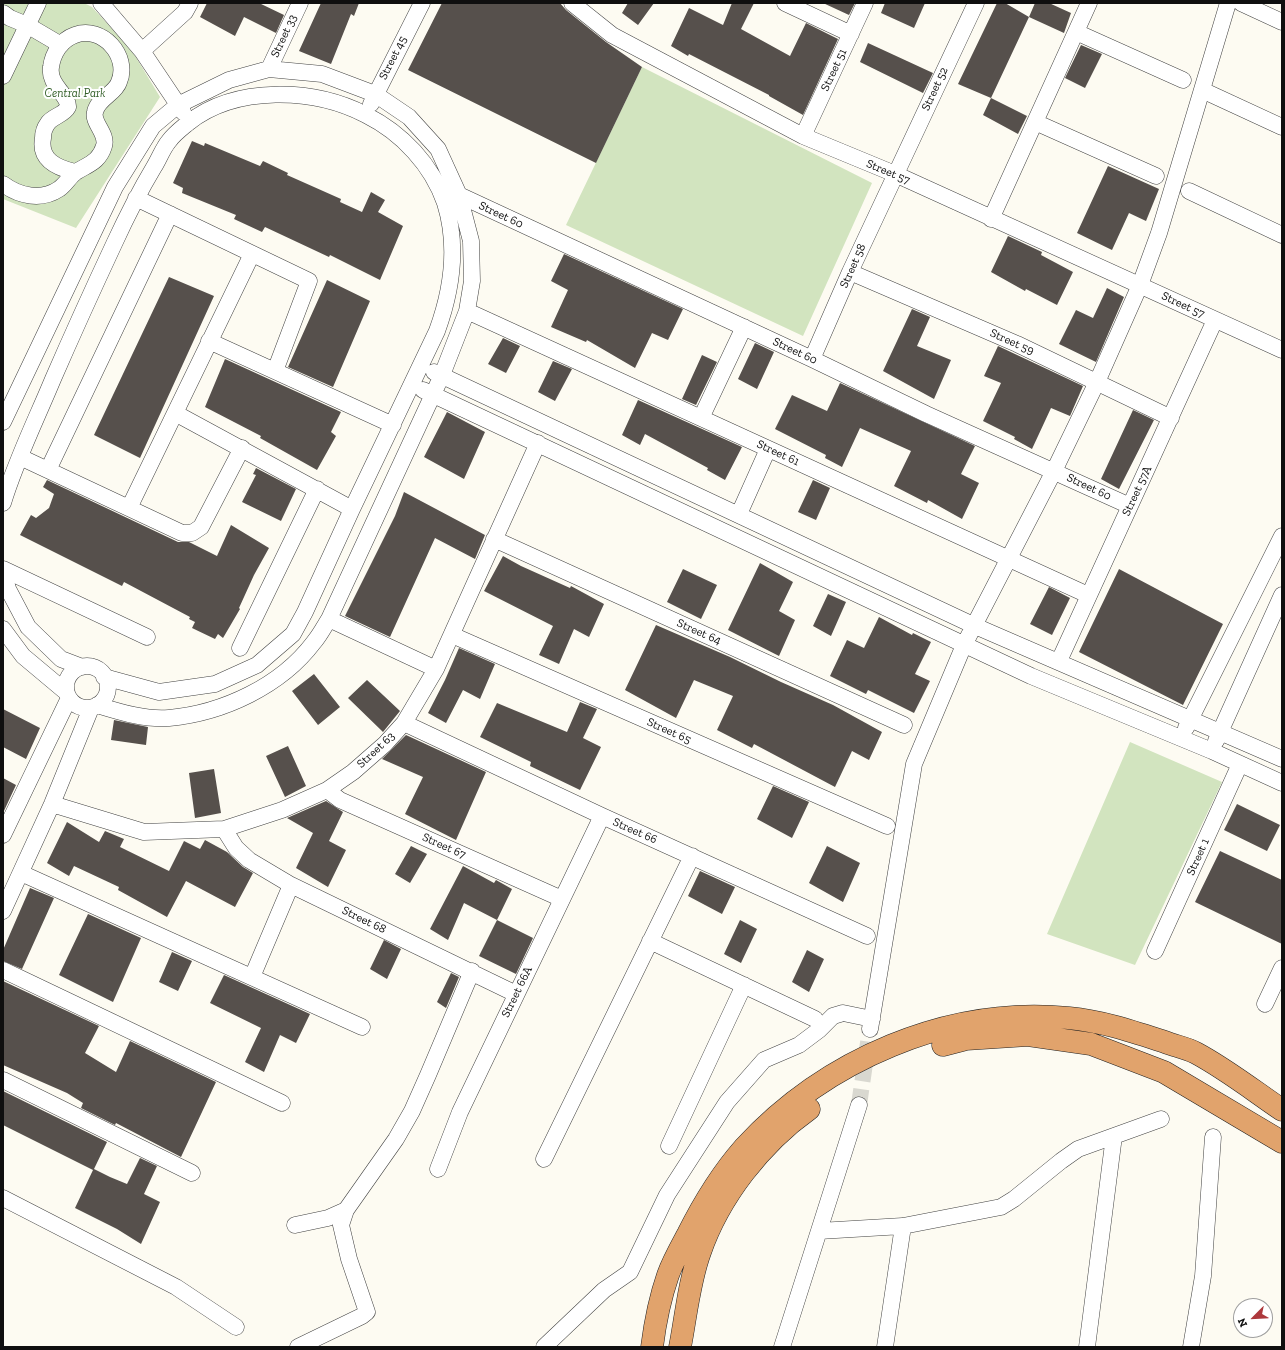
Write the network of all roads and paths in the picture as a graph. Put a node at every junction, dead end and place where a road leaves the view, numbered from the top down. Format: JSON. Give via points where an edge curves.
{"nodes":[{"id":1,"x":38,"y":3,"type":"edge"},
{"id":2,"x":101,"y":3,"type":"edge"},
{"id":3,"x":190,"y":3,"type":"edge"},
{"id":4,"x":300,"y":3,"type":"edge"},
{"id":5,"x":422,"y":3,"type":"edge"},
{"id":6,"x":572,"y":3,"type":"edge"},
{"id":7,"x":785,"y":3,"type":"edge"},
{"id":8,"x":866,"y":3,"type":"edge"},
{"id":9,"x":976,"y":3,"type":"edge"},
{"id":10,"x":1089,"y":3,"type":"edge"},
{"id":11,"x":1228,"y":3,"type":"edge"},
{"id":12,"x":1241,"y":3,"type":"edge"},
{"id":13,"x":3,"y":13,"type":"edge"},
{"id":14,"x":1282,"y":22,"type":"edge"},
{"id":15,"x":27,"y":25,"type":"junction"},
{"id":16,"x":1076,"y":32,"type":"junction"},
{"id":17,"x":851,"y":34,"type":"junction"},
{"id":18,"x":60,"y":45,"type":"junction"},
{"id":19,"x":142,"y":51,"type":"junction"},
{"id":20,"x":269,"y":69,"type":"junction"},
{"id":21,"x":3,"y":76,"type":"edge"},
{"id":22,"x":1184,"y":80,"type":"dead end"},
{"id":23,"x":1202,"y":90,"type":"junction"},
{"id":24,"x":375,"y":94,"type":"junction"},
{"id":25,"x":178,"y":105,"type":"junction"},
{"id":26,"x":366,"y":114,"type":"junction"},
{"id":27,"x":190,"y":122,"type":"junction"},
{"id":28,"x":1035,"y":122,"type":"junction"},
{"id":29,"x":1282,"y":127,"type":"edge"},
{"id":30,"x":803,"y":136,"type":"junction"},
{"id":31,"x":75,"y":172,"type":"junction"},
{"id":32,"x":895,"y":174,"type":"junction"},
{"id":33,"x":1156,"y":176,"type":"dead end"},
{"id":34,"x":3,"y":184,"type":"edge"},
{"id":35,"x":1189,"y":191,"type":"dead end"},
{"id":36,"x":459,"y":195,"type":"junction"},
{"id":37,"x":136,"y":198,"type":"junction"},
{"id":38,"x":170,"y":214,"type":"junction"},
{"id":39,"x":991,"y":219,"type":"junction"},
{"id":40,"x":1282,"y":235,"type":"edge"},
{"id":41,"x":252,"y":254,"type":"junction"},
{"id":42,"x":850,"y":272,"type":"junction"},
{"id":43,"x":1140,"y":285,"type":"junction"},
{"id":44,"x":59,"y":308,"type":"junction"},
{"id":45,"x":467,"y":310,"type":"junction"},
{"id":46,"x":80,"y":317,"type":"junction"},
{"id":47,"x":1214,"y":320,"type":"junction"},
{"id":48,"x":744,"y":327,"type":"junction"},
{"id":49,"x":209,"y":341,"type":"junction"},
{"id":50,"x":1282,"y":350,"type":"edge"},
{"id":51,"x":812,"y":359,"type":"junction"},
{"id":52,"x":421,"y":366,"type":"junction"},
{"id":53,"x":275,"y":371,"type":"junction"},
{"id":54,"x":442,"y":375,"type":"junction"},
{"id":55,"x":1097,"y":382,"type":"junction"},
{"id":56,"x":412,"y":385,"type":"junction"},
{"id":57,"x":433,"y":395,"type":"junction"},
{"id":58,"x":175,"y":413,"type":"junction"},
{"id":59,"x":701,"y":418,"type":"junction"},
{"id":60,"x":1171,"y":418,"type":"junction"},
{"id":61,"x":3,"y":422,"type":"edge"},
{"id":62,"x":393,"y":425,"type":"junction"},
{"id":63,"x":538,"y":444,"type":"junction"},
{"id":64,"x":242,"y":448,"type":"junction"},
{"id":65,"x":768,"y":448,"type":"junction"},
{"id":66,"x":20,"y":457,"type":"junction"},
{"id":67,"x":48,"y":470,"type":"junction"},
{"id":68,"x":1054,"y":471,"type":"junction"},
{"id":69,"x":317,"y":489,"type":"junction"},
{"id":70,"x":3,"y":503,"type":"edge"},
{"id":71,"x":1130,"y":506,"type":"junction"},
{"id":72,"x":129,"y":508,"type":"junction"},
{"id":73,"x":352,"y":509,"type":"junction"},
{"id":74,"x":739,"y":514,"type":"junction"},
{"id":75,"x":1282,"y":536,"type":"edge"},
{"id":76,"x":494,"y":539,"type":"junction"},
{"id":77,"x":1010,"y":559,"type":"junction"},
{"id":78,"x":3,"y":569,"type":"edge"},
{"id":79,"x":3,"y":573,"type":"edge"},
{"id":80,"x":1088,"y":595,"type":"junction"},
{"id":81,"x":1282,"y":595,"type":"edge"},
{"id":82,"x":329,"y":619,"type":"junction"},
{"id":83,"x":975,"y":626,"type":"junction"},
{"id":84,"x":3,"y":630,"type":"edge"},
{"id":85,"x":452,"y":636,"type":"junction"},
{"id":86,"x":146,"y":637,"type":"dead end"},
{"id":87,"x":964,"y":645,"type":"junction"},
{"id":88,"x":240,"y":648,"type":"dead end"},
{"id":89,"x":1059,"y":661,"type":"junction"},
{"id":90,"x":82,"y":667,"type":"junction"},
{"id":91,"x":436,"y":669,"type":"junction"},
{"id":92,"x":104,"y":677,"type":"junction"},
{"id":93,"x":68,"y":695,"type":"junction"},
{"id":94,"x":94,"y":707,"type":"junction"},
{"id":95,"x":1192,"y":720,"type":"junction"},
{"id":96,"x":404,"y":723,"type":"junction"},
{"id":97,"x":904,"y":725,"type":"dead end"},
{"id":98,"x":1220,"y":732,"type":"junction"},
{"id":99,"x":1180,"y":738,"type":"junction"},
{"id":100,"x":1212,"y":751,"type":"junction"},
{"id":101,"x":1282,"y":758,"type":"edge"},
{"id":102,"x":1240,"y":764,"type":"junction"},
{"id":103,"x":1282,"y":783,"type":"edge"},
{"id":104,"x":327,"y":790,"type":"junction"},
{"id":105,"x":52,"y":804,"type":"junction"},
{"id":106,"x":602,"y":816,"type":"junction"},
{"id":107,"x":887,"y":826,"type":"dead end"},
{"id":108,"x":224,"y":829,"type":"junction"},
{"id":109,"x":3,"y":835,"type":"edge"},
{"id":110,"x":692,"y":856,"type":"junction"},
{"id":111,"x":22,"y":873,"type":"junction"},
{"id":112,"x":292,"y":885,"type":"junction"},
{"id":113,"x":562,"y":899,"type":"junction"},
{"id":114,"x":3,"y":912,"type":"edge"},
{"id":115,"x":867,"y":936,"type":"dead end"},
{"id":116,"x":650,"y":941,"type":"junction"},
{"id":117,"x":1155,"y":951,"type":"dead end"},
{"id":118,"x":1282,"y":968,"type":"edge"},
{"id":119,"x":3,"y":970,"type":"edge"},
{"id":120,"x":472,"y":971,"type":"junction"},
{"id":121,"x":252,"y":977,"type":"junction"},
{"id":122,"x":744,"y":985,"type":"junction"},
{"id":123,"x":516,"y":994,"type":"junction"},
{"id":124,"x":1265,"y":1004,"type":"dead end"},
{"id":125,"x":815,"y":1019,"type":"dead end"},
{"id":126,"x":362,"y":1027,"type":"dead end"},
{"id":127,"x":3,"y":1080,"type":"edge"},
{"id":128,"x":282,"y":1102,"type":"dead end"},
{"id":129,"x":859,"y":1105,"type":"tunnel mouth"},
{"id":130,"x":1282,"y":1110,"type":"edge"},
{"id":131,"x":1161,"y":1119,"type":"dead end"},
{"id":132,"x":1114,"y":1136,"type":"junction"},
{"id":133,"x":1212,"y":1137,"type":"dead end"},
{"id":134,"x":1282,"y":1142,"type":"edge"},
{"id":135,"x":669,"y":1146,"type":"dead end"},
{"id":136,"x":544,"y":1159,"type":"dead end"},
{"id":137,"x":438,"y":1169,"type":"dead end"},
{"id":138,"x":192,"y":1173,"type":"dead end"},
{"id":139,"x":3,"y":1198,"type":"edge"},
{"id":140,"x":346,"y":1210,"type":"junction"},
{"id":141,"x":295,"y":1225,"type":"dead end"},
{"id":142,"x":903,"y":1226,"type":"junction"},
{"id":143,"x":819,"y":1231,"type":"junction"},
{"id":144,"x":236,"y":1327,"type":"dead end"},
{"id":145,"x":298,"y":1347,"type":"edge"},
{"id":146,"x":544,"y":1347,"type":"edge"},
{"id":147,"x":652,"y":1347,"type":"edge"},
{"id":148,"x":680,"y":1347,"type":"edge"},
{"id":149,"x":782,"y":1347,"type":"edge"},
{"id":150,"x":885,"y":1347,"type":"edge"},
{"id":151,"x":1087,"y":1347,"type":"edge"},
{"id":152,"x":1191,"y":1347,"type":"edge"}],
"edges":[{"from":1,"to":15,"type":"street"},
{"from":2,"to":19,"type":"street"},
{"from":3,"to":19,"type":"street","via":[[185,12]]},
{"from":4,"to":20,"type":"street","name":"Street 33"},
{"from":5,"to":24,"type":"street","name":"Street 45"},
{"from":6,"to":30,"type":"street","name":"Street 57","via":[[612,35]]},
{"from":7,"to":17,"type":"street"},
{"from":8,"to":17,"type":"street","name":"Street 51"},
{"from":9,"to":32,"type":"street","name":"Street 52"},
{"from":10,"to":16,"type":"street"},
{"from":11,"to":23,"type":"street"},
{"from":12,"to":14,"type":"street"},
{"from":13,"to":15,"type":"street"},
{"from":15,"to":18,"type":"street"},
{"from":15,"to":21,"type":"street"},
{"from":16,"to":22,"type":"street"},
{"from":16,"to":28,"type":"street"},
{"from":17,"to":30,"type":"street","name":"Street 51"},
{"from":18,"to":31,"type":"street","via":[[50,69],[52,79],[66,99],[68,107],[48,123],[43,133],[42,145],[47,160],[62,169]]},
{"from":18,"to":31,"type":"street","via":[[79,33],[98,35],[107,39],[114,48],[121,72],[116,88],[95,110],[94,115],[105,144],[101,154],[94,162]]},
{"from":19,"to":25,"type":"street"},
{"from":20,"to":24,"type":"street","via":[[322,74]]},
{"from":20,"to":25,"type":"street","via":[[229,80]]},
{"from":23,"to":29,"type":"street"},
{"from":23,"to":43,"type":"street","via":[[1159,233]]},
{"from":24,"to":26,"type":"street","name":"Street 45"},
{"from":24,"to":36,"type":"street","via":[[409,116],[438,149]]},
{"from":25,"to":27,"type":"street"},
{"from":25,"to":44,"type":"street","via":[[153,126],[115,187]]},
{"from":26,"to":27,"type":"street","via":[[328,101],[274,94],[240,99]]},
{"from":26,"to":52,"type":"street","via":[[414,150],[431,173],[444,202],[452,232],[452,272],[446,307]]},
{"from":27,"to":37,"type":"street","via":[[169,140]]},
{"from":28,"to":33,"type":"street"},
{"from":28,"to":39,"type":"street"},
{"from":30,"to":32,"type":"street","name":"Street 57"},
{"from":31,"to":34,"type":"street","via":[[59,189],[36,196],[12,191]]},
{"from":32,"to":39,"type":"street","name":"Street 57"},
{"from":32,"to":42,"type":"street","name":"Street 58"},
{"from":35,"to":40,"type":"street"},
{"from":36,"to":45,"type":"street","via":[[471,241],[472,281]]},
{"from":36,"to":48,"type":"street","name":"Street 60"},
{"from":37,"to":38,"type":"street"},
{"from":37,"to":46,"type":"street"},
{"from":38,"to":41,"type":"street"},
{"from":38,"to":67,"type":"street"},
{"from":39,"to":43,"type":"street","name":"Street 57"},
{"from":41,"to":49,"type":"street"},
{"from":41,"to":53,"type":"street","via":[[310,281]]},
{"from":42,"to":51,"type":"street","name":"Street 58"},
{"from":42,"to":55,"type":"street","name":"Street 59","via":[[1017,344]]},
{"from":43,"to":47,"type":"street","name":"Street 57"},
{"from":43,"to":55,"type":"street"},
{"from":44,"to":46,"type":"street"},
{"from":44,"to":61,"type":"street"},
{"from":45,"to":54,"type":"street"},
{"from":45,"to":59,"type":"street","name":"Street 61"},
{"from":46,"to":66,"type":"street"},
{"from":47,"to":50,"type":"street","name":"Street 57"},
{"from":47,"to":60,"type":"street","name":"Street 57A"},
{"from":48,"to":51,"type":"street","name":"Street 60"},
{"from":48,"to":59,"type":"street"},
{"from":49,"to":53,"type":"street"},
{"from":49,"to":58,"type":"street"},
{"from":51,"to":68,"type":"street","name":"Street 60","via":[[926,414]]},
{"from":52,"to":54,"type":"street"},
{"from":52,"to":56,"type":"street"},
{"from":53,"to":62,"type":"street"},
{"from":54,"to":57,"type":"street"},
{"from":54,"to":74,"type":"street"},
{"from":55,"to":60,"type":"street","name":"Street 59"},
{"from":55,"to":68,"type":"street"},
{"from":56,"to":57,"type":"street"},
{"from":56,"to":62,"type":"street"},
{"from":57,"to":63,"type":"street"},
{"from":57,"to":82,"type":"street"},
{"from":58,"to":64,"type":"street"},
{"from":58,"to":72,"type":"street"},
{"from":59,"to":65,"type":"street","name":"Street 61"},
{"from":60,"to":71,"type":"street","name":"Street 57A"},
{"from":62,"to":73,"type":"street"},
{"from":63,"to":76,"type":"street","name":"Street 63"},
{"from":63,"to":87,"type":"street"},
{"from":64,"to":69,"type":"street"},
{"from":64,"to":72,"type":"street","via":[[201,527],[192,533],[182,533]]},
{"from":65,"to":74,"type":"street"},
{"from":65,"to":77,"type":"street","name":"Street 61"},
{"from":66,"to":67,"type":"street"},
{"from":66,"to":70,"type":"street","via":[[11,475]]},
{"from":67,"to":72,"type":"street"},
{"from":68,"to":71,"type":"street","name":"Street 60"},
{"from":68,"to":77,"type":"street"},
{"from":69,"to":73,"type":"street"},
{"from":69,"to":88,"type":"street"},
{"from":71,"to":80,"type":"street","name":"Street 57A"},
{"from":73,"to":92,"type":"street","via":[[306,612],[277,649],[257,665],[215,684],[159,692]]},
{"from":74,"to":83,"type":"street"},
{"from":75,"to":95,"type":"street"},
{"from":76,"to":85,"type":"street","name":"Street 63"},
{"from":76,"to":97,"type":"street","name":"Street 64"},
{"from":77,"to":80,"type":"street","name":"Street 61"},
{"from":77,"to":83,"type":"street"},
{"from":78,"to":86,"type":"street"},
{"from":79,"to":90,"type":"street","via":[[8,589],[28,627],[61,659]]},
{"from":80,"to":89,"type":"street","name":"Street 57A"},
{"from":81,"to":98,"type":"street"},
{"from":82,"to":91,"type":"street"},
{"from":82,"to":94,"type":"street","via":[[314,643],[297,660],[276,678],[233,703],[168,718],[131,715]]},
{"from":83,"to":87,"type":"street"},
{"from":83,"to":89,"type":"street"},
{"from":84,"to":93,"type":"street","via":[[23,656]]},
{"from":85,"to":91,"type":"street","name":"Street 63"},
{"from":85,"to":107,"type":"street","name":"Street 65"},
{"from":87,"to":99,"type":"street"},
{"from":87,"to":146,"type":"street","via":[[914,764],[871,1024],[843,1013],[833,1016],[799,1045],[764,1060],[726,1102],[667,1196],[630,1272],[604,1290]]},
{"from":89,"to":95,"type":"street"},
{"from":90,"to":92,"type":"street","via":[[95,668]]},
{"from":90,"to":93,"type":"street","via":[[76,669],[68,679]]},
{"from":91,"to":96,"type":"street","name":"Street 63"},
{"from":92,"to":94,"type":"street","via":[[106,696]]},
{"from":93,"to":94,"type":"street","via":[[78,706]]},
{"from":93,"to":109,"type":"street"},
{"from":94,"to":105,"type":"street"},
{"from":95,"to":98,"type":"street"},
{"from":95,"to":99,"type":"street"},
{"from":96,"to":104,"type":"street","name":"Street 63","via":[[353,772]]},
{"from":96,"to":106,"type":"street","name":"Street 66"},
{"from":98,"to":100,"type":"street"},
{"from":98,"to":101,"type":"street"},
{"from":99,"to":100,"type":"street"},
{"from":100,"to":102,"type":"street"},
{"from":102,"to":103,"type":"street"},
{"from":102,"to":117,"type":"street","name":"Street 1"},
{"from":104,"to":108,"type":"street","name":"Street 63","via":[[282,810]]},
{"from":104,"to":113,"type":"street","name":"Street 67","via":[[340,800]]},
{"from":105,"to":108,"type":"street","name":"Street 63","via":[[144,832]]},
{"from":105,"to":111,"type":"street"},
{"from":106,"to":110,"type":"street","name":"Street 66"},
{"from":106,"to":113,"type":"street","name":"Street 66A"},
{"from":108,"to":112,"type":"street","name":"Street 68","via":[[236,848],[249,860]]},
{"from":110,"to":115,"type":"street","name":"Street 66"},
{"from":110,"to":116,"type":"street"},
{"from":111,"to":114,"type":"street"},
{"from":111,"to":121,"type":"street"},
{"from":112,"to":120,"type":"street","name":"Street 68"},
{"from":112,"to":121,"type":"street"},
{"from":113,"to":123,"type":"street","name":"Street 66A"},
{"from":116,"to":122,"type":"street"},
{"from":116,"to":136,"type":"street"},
{"from":118,"to":124,"type":"street"},
{"from":119,"to":128,"type":"street"},
{"from":120,"to":123,"type":"street","name":"Street 68"},
{"from":120,"to":140,"type":"street","via":[[412,1111],[396,1139]]},
{"from":121,"to":126,"type":"street"},
{"from":122,"to":125,"type":"street"},
{"from":122,"to":135,"type":"street"},
{"from":123,"to":137,"type":"street","name":"Street 66A","via":[[460,1112]]},
{"from":127,"to":138,"type":"street"},
{"from":129,"to":143,"type":"street"},
{"from":130,"to":147,"type":"highway","via":[[1195,1052],[1132,1031],[1070,1018],[1027,1017],[977,1021],[887,1046],[852,1063],[810,1090],[775,1117],[743,1149],[696,1219],[668,1273],[660,1299]]},
{"from":131,"to":132,"type":"street"},
{"from":132,"to":142,"type":"street","via":[[1078,1149],[1001,1207]]},
{"from":132,"to":151,"type":"street"},
{"from":133,"to":152,"type":"street","via":[[1203,1276]]},
{"from":134,"to":148,"type":"highway","via":[[1164,1072],[1091,1044],[1028,1035],[966,1039],[905,1055],[874,1068],[803,1113],[746,1168],[722,1202],[700,1252]]},
{"from":139,"to":144,"type":"street","via":[[176,1287]]},
{"from":140,"to":141,"type":"street","via":[[328,1218]]},
{"from":140,"to":145,"type":"street","via":[[342,1225],[349,1259],[367,1312]]},
{"from":142,"to":143,"type":"street"},
{"from":142,"to":150,"type":"street"},
{"from":143,"to":149,"type":"street"}]}
